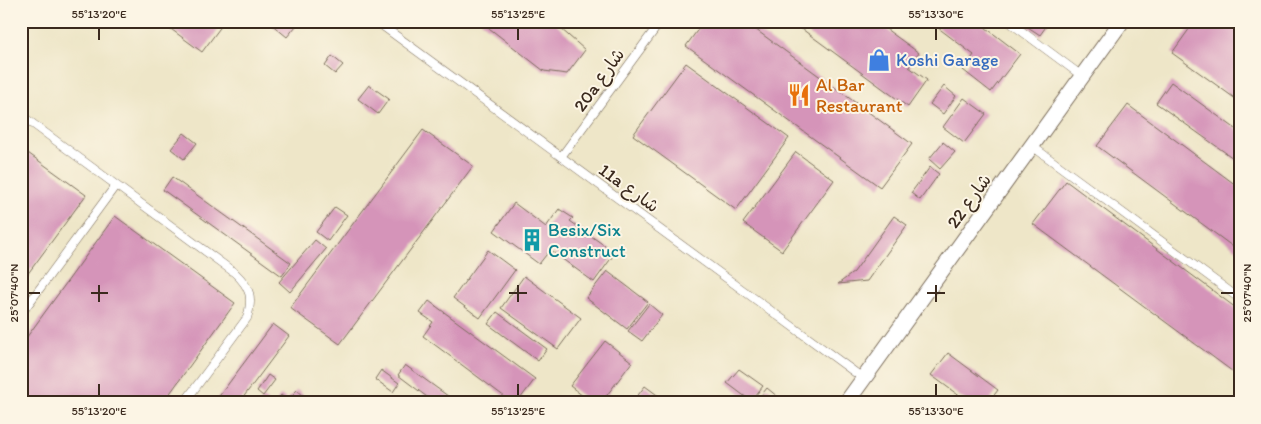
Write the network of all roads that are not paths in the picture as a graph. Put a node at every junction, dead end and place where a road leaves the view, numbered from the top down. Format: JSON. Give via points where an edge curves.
{"nodes":[{"id":1,"x":376,"y":21,"type":"edge"},
{"id":2,"x":661,"y":21,"type":"edge"},
{"id":3,"x":1008,"y":21,"type":"edge"},
{"id":4,"x":1122,"y":21,"type":"edge"},
{"id":5,"x":1082,"y":76,"type":"junction"},
{"id":6,"x":21,"y":115,"type":"edge"},
{"id":7,"x":1032,"y":146,"type":"junction"},
{"id":8,"x":562,"y":157,"type":"junction"},
{"id":9,"x":116,"y":185,"type":"junction"},
{"id":10,"x":1240,"y":299,"type":"edge"},
{"id":11,"x":21,"y":314,"type":"edge"},
{"id":12,"x":864,"y":379,"type":"junction"},
{"id":13,"x":184,"y":403,"type":"edge"},
{"id":14,"x":846,"y":403,"type":"edge"}],
"edges":[{"from":1,"to":8,"type":"lane","name":"11a شارع"},
{"from":2,"to":8,"type":"lane","name":"20a شارع"},
{"from":3,"to":5,"type":"lane"},
{"from":4,"to":5,"type":"street","name":"شارع 22"},
{"from":5,"to":7,"type":"street","name":"شارع 22"},
{"from":6,"to":9,"type":"lane"},
{"from":7,"to":10,"type":"lane"},
{"from":7,"to":12,"type":"street","name":"شارع 22"},
{"from":8,"to":12,"type":"lane","name":"11a شارع"},
{"from":9,"to":11,"type":"lane"},
{"from":9,"to":13,"type":"lane","via":[[235,273],[250,293],[251,306],[247,318]]},
{"from":12,"to":14,"type":"street","name":"شارع 22"}]}
